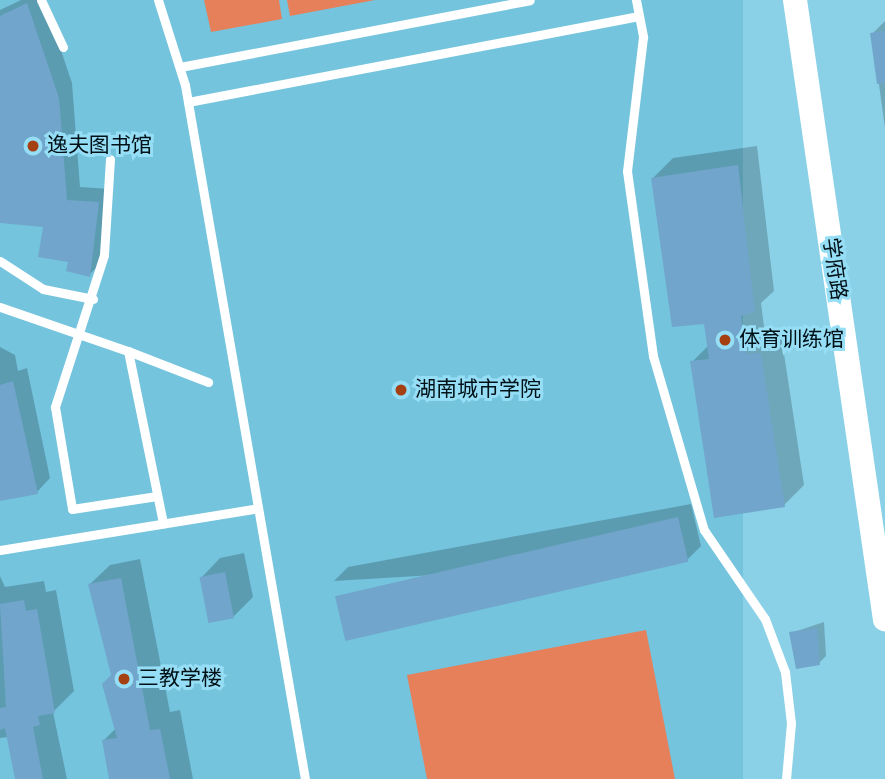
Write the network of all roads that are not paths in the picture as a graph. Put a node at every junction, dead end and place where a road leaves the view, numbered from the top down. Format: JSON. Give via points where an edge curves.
{"nodes":[{"id":1,"x":41,"y":0,"type":"edge"},
{"id":2,"x":158,"y":0,"type":"edge"},
{"id":3,"x":530,"y":0,"type":"edge"},
{"id":4,"x":636,"y":0,"type":"edge"},
{"id":5,"x":795,"y":0,"type":"edge"},
{"id":6,"x":639,"y":16,"type":"junction"},
{"id":7,"x":63,"y":47,"type":"dead end"},
{"id":8,"x":180,"y":67,"type":"junction"},
{"id":9,"x":188,"y":102,"type":"junction"},
{"id":10,"x":110,"y":159,"type":"dead end"},
{"id":11,"x":0,"y":261,"type":"edge"},
{"id":12,"x":93,"y":299,"type":"junction"},
{"id":13,"x":0,"y":307,"type":"edge"},
{"id":14,"x":81,"y":335,"type":"junction"},
{"id":15,"x":128,"y":351,"type":"junction"},
{"id":16,"x":208,"y":382,"type":"dead end"},
{"id":17,"x":157,"y":496,"type":"junction"},
{"id":18,"x":258,"y":508,"type":"junction"},
{"id":19,"x":163,"y":523,"type":"junction"},
{"id":20,"x":0,"y":550,"type":"edge"},
{"id":21,"x":885,"y":620,"type":"edge"},
{"id":22,"x":305,"y":779,"type":"edge"},
{"id":23,"x":786,"y":779,"type":"edge"}],
"edges":[{"from":1,"to":7,"type":"lane"},
{"from":2,"to":8,"type":"lane"},
{"from":3,"to":8,"type":"lane"},
{"from":4,"to":6,"type":"lane"},
{"from":5,"to":21,"type":"street","name":"学府路"},
{"from":6,"to":9,"type":"lane"},
{"from":6,"to":23,"type":"lane","via":[[643,37],[627,171],[653,356],[704,530],[765,619],[785,672],[791,723]]},
{"from":8,"to":9,"type":"lane"},
{"from":9,"to":18,"type":"lane"},
{"from":10,"to":12,"type":"lane","via":[[104,255]]},
{"from":11,"to":12,"type":"lane","via":[[43,289]]},
{"from":12,"to":14,"type":"lane"},
{"from":13,"to":14,"type":"lane"},
{"from":14,"to":15,"type":"lane"},
{"from":14,"to":17,"type":"lane","via":[[55,407],[72,509]]},
{"from":15,"to":16,"type":"lane"},
{"from":15,"to":17,"type":"lane"},
{"from":17,"to":19,"type":"lane"},
{"from":18,"to":19,"type":"lane"},
{"from":18,"to":22,"type":"lane"},
{"from":19,"to":20,"type":"lane"}]}
